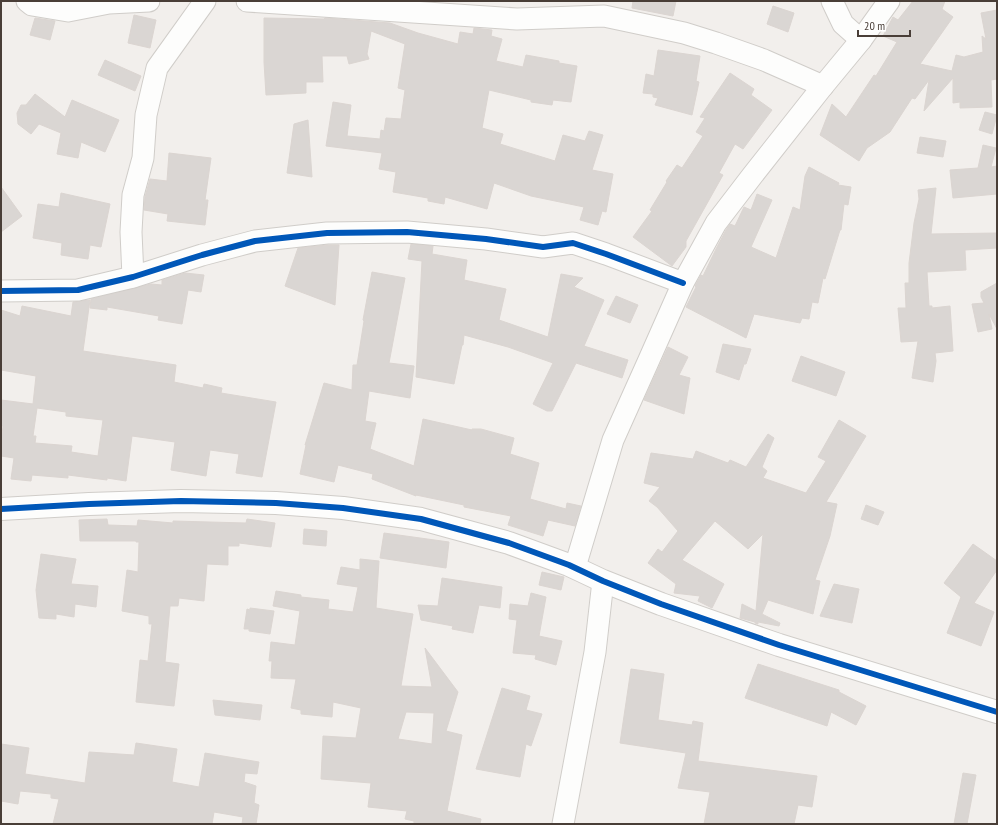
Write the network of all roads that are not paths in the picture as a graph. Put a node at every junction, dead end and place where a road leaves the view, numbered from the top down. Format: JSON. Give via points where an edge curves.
{"nodes":[{"id":1,"x":27,"y":1,"type":"edge"},
{"id":2,"x":150,"y":1,"type":"edge"},
{"id":3,"x":205,"y":1,"type":"edge"},
{"id":4,"x":247,"y":1,"type":"edge"},
{"id":5,"x":832,"y":1,"type":"edge"},
{"id":6,"x":889,"y":1,"type":"edge"},
{"id":7,"x":861,"y":40,"type":"junction"},
{"id":8,"x":822,"y":86,"type":"junction"},
{"id":9,"x":133,"y":277,"type":"junction"},
{"id":10,"x":683,"y":282,"type":"junction"},
{"id":11,"x":1,"y":291,"type":"edge"},
{"id":12,"x":1,"y":509,"type":"edge"},
{"id":13,"x":574,"y":567,"type":"junction"},
{"id":14,"x":602,"y":580,"type":"junction"},
{"id":15,"x":997,"y":712,"type":"edge"},
{"id":16,"x":563,"y":824,"type":"edge"}],
"edges":[{"from":1,"to":2,"type":"street","via":[[32,5],[68,11],[109,3]]},
{"from":3,"to":9,"type":"street","via":[[157,68],[146,116],[143,158],[133,195]]},
{"from":4,"to":8,"type":"street","via":[[517,19],[604,16],[709,41],[764,60]]},
{"from":5,"to":7,"type":"street","via":[[843,24]]},
{"from":6,"to":7,"type":"street"},
{"from":7,"to":8,"type":"street"},
{"from":8,"to":10,"type":"street","via":[[716,223]]},
{"from":9,"to":10,"type":"street","via":[[254,241],[327,233],[407,232],[543,247],[573,243]]},
{"from":9,"to":11,"type":"street","via":[[78,290]]},
{"from":10,"to":13,"type":"street","via":[[613,440]]},
{"from":12,"to":13,"type":"street","via":[[181,501],[276,503],[343,508],[421,519],[509,544]]},
{"from":13,"to":14,"type":"street"},
{"from":14,"to":15,"type":"street","via":[[661,604],[779,645]]},
{"from":14,"to":16,"type":"street","via":[[595,652]]}]}
